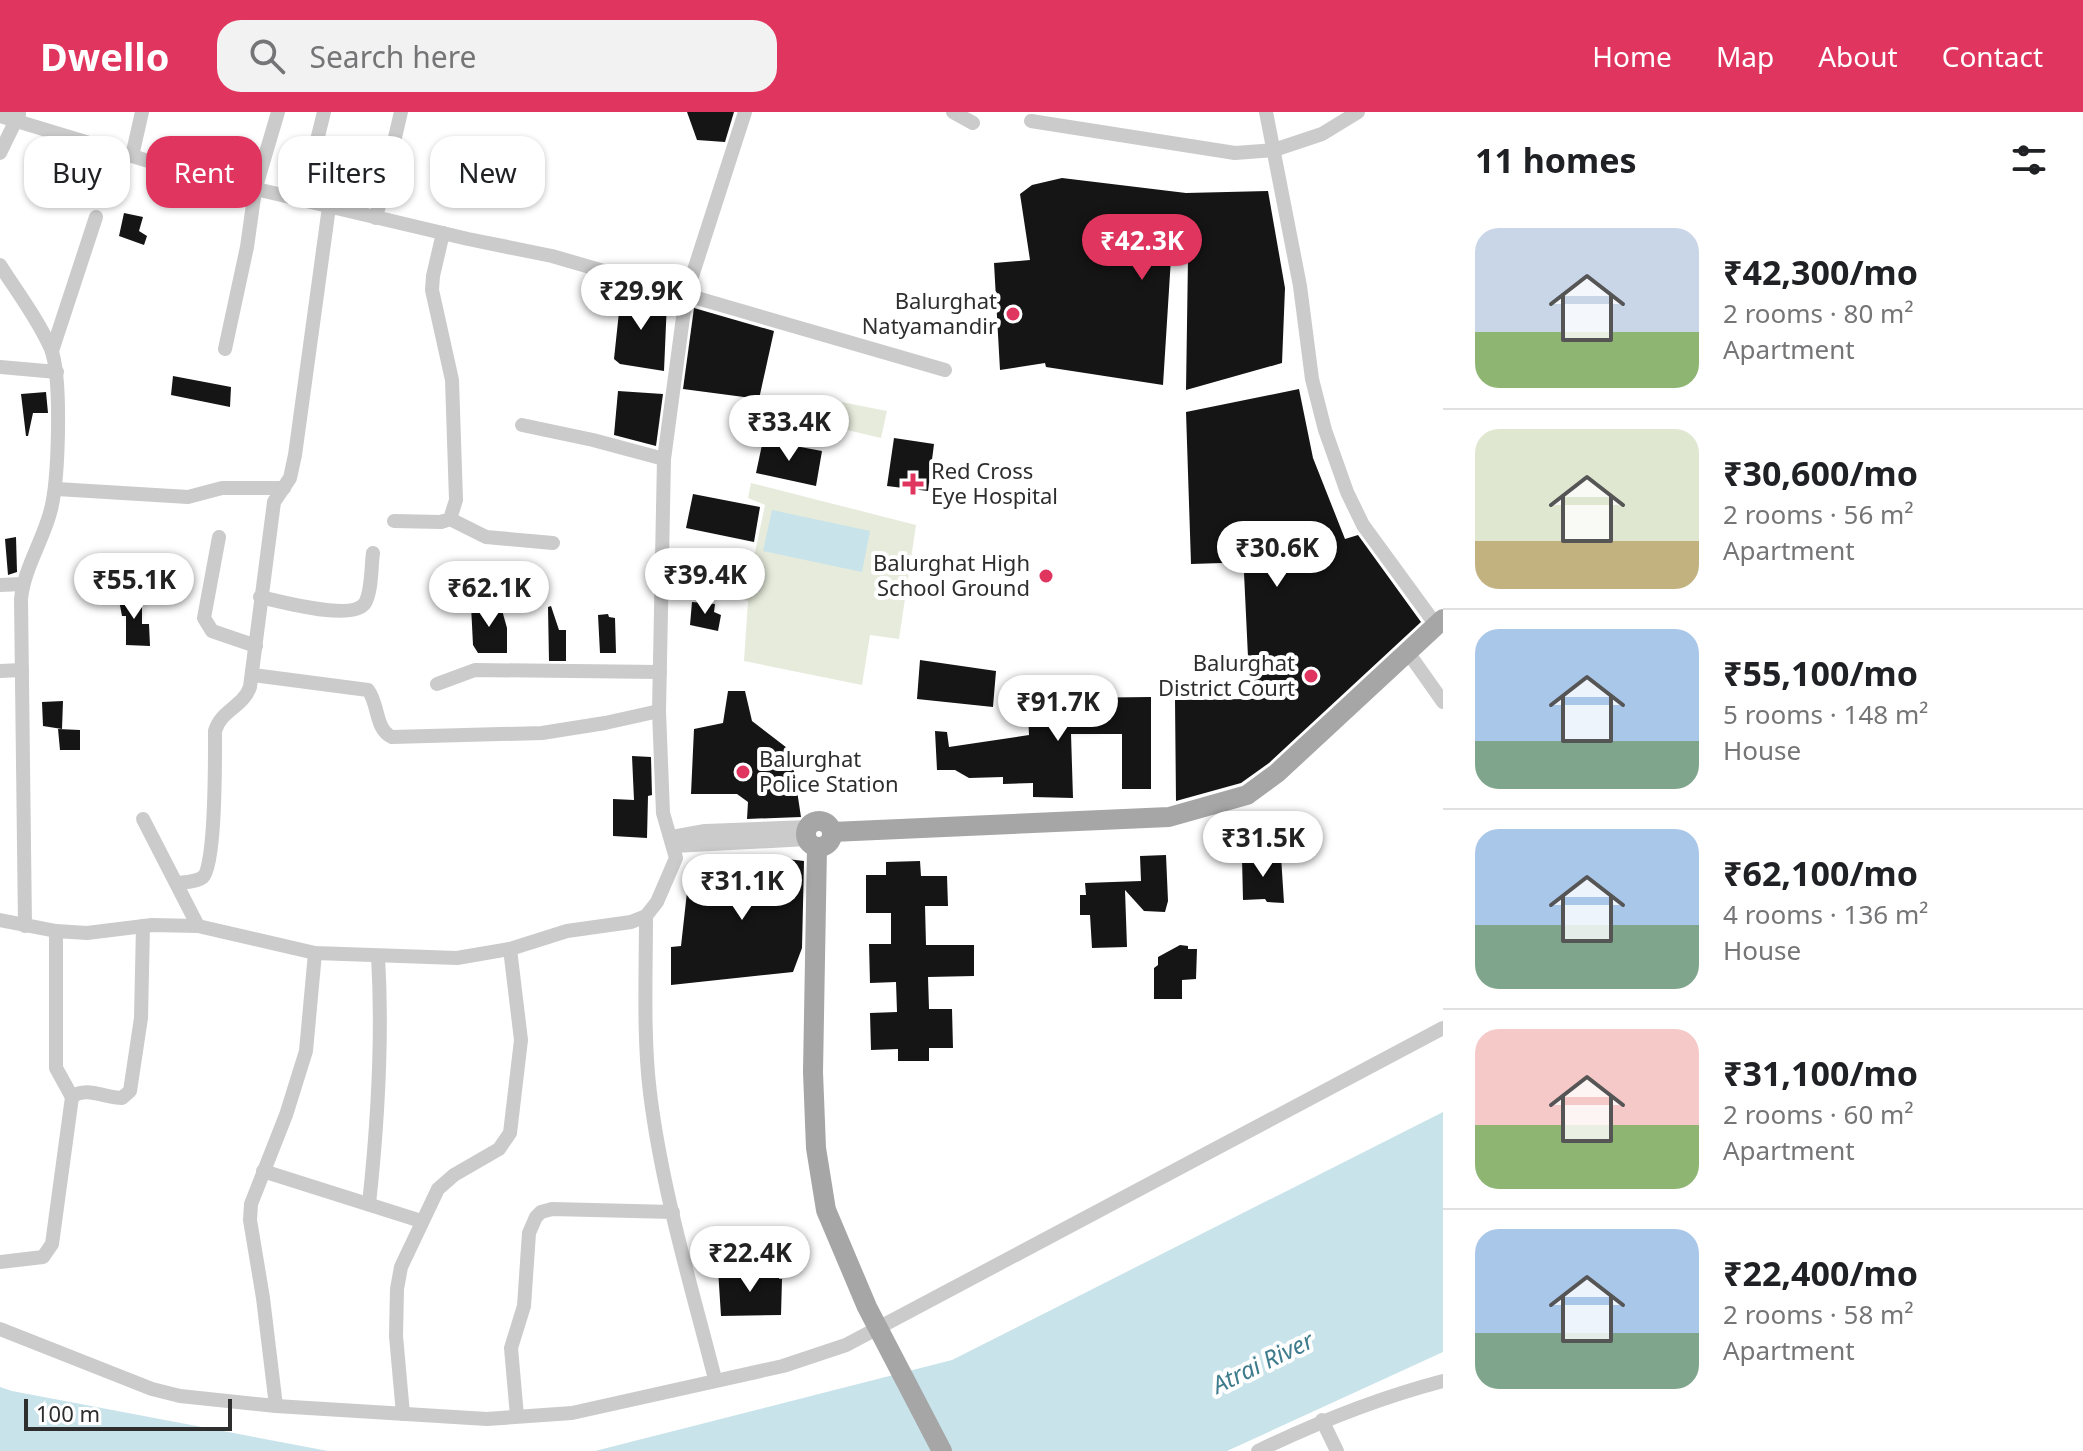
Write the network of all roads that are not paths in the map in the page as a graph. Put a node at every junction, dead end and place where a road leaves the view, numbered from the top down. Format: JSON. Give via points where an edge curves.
{"nodes":[{"id":1,"x":142,"y":112,"type":"edge"},
{"id":2,"x":278,"y":112,"type":"edge"},
{"id":3,"x":324,"y":112,"type":"edge"},
{"id":4,"x":401,"y":112,"type":"edge"},
{"id":5,"x":745,"y":112,"type":"edge"},
{"id":6,"x":953,"y":112,"type":"edge"},
{"id":7,"x":1266,"y":112,"type":"edge"},
{"id":8,"x":1358,"y":112,"type":"edge"},
{"id":9,"x":0,"y":116,"type":"edge"},
{"id":10,"x":19,"y":116,"type":"edge"},
{"id":11,"x":1031,"y":121,"type":"dead end"},
{"id":12,"x":973,"y":123,"type":"dead end"},
{"id":13,"x":318,"y":136,"type":"edge"},
{"id":14,"x":1274,"y":150,"type":"junction"},
{"id":15,"x":0,"y":153,"type":"edge"},
{"id":16,"x":132,"y":156,"type":"junction"},
{"id":17,"x":146,"y":160,"type":"edge"},
{"id":18,"x":262,"y":166,"type":"edge"},
{"id":19,"x":252,"y":208,"type":"edge"},
{"id":20,"x":329,"y":208,"type":"edge"},
{"id":21,"x":333,"y":208,"type":"edge"},
{"id":22,"x":96,"y":217,"type":"dead end"},
{"id":23,"x":376,"y":218,"type":"junction"},
{"id":24,"x":443,"y":233,"type":"junction"},
{"id":25,"x":0,"y":265,"type":"edge"},
{"id":26,"x":686,"y":295,"type":"junction"},
{"id":27,"x":225,"y":349,"type":"dead end"},
{"id":28,"x":52,"y":351,"type":"junction"},
{"id":29,"x":0,"y":367,"type":"edge"},
{"id":30,"x":945,"y":370,"type":"dead end"},
{"id":31,"x":57,"y":372,"type":"junction"},
{"id":32,"x":522,"y":425,"type":"dead end"},
{"id":33,"x":664,"y":459,"type":"junction"},
{"id":34,"x":284,"y":488,"type":"junction"},
{"id":35,"x":57,"y":489,"type":"junction"},
{"id":36,"x":450,"y":519,"type":"junction"},
{"id":37,"x":394,"y":521,"type":"dead end"},
{"id":38,"x":219,"y":537,"type":"dead end"},
{"id":39,"x":553,"y":543,"type":"dead end"},
{"id":40,"x":373,"y":553,"type":"dead end"},
{"id":41,"x":23,"y":584,"type":"junction"},
{"id":42,"x":0,"y":585,"type":"edge"},
{"id":43,"x":260,"y":597,"type":"junction"},
{"id":44,"x":1440,"y":622,"type":"edge"},
{"id":45,"x":256,"y":646,"type":"junction"},
{"id":46,"x":1407,"y":651,"type":"junction"},
{"id":47,"x":22,"y":670,"type":"junction"},
{"id":48,"x":0,"y":671,"type":"edge"},
{"id":49,"x":660,"y":672,"type":"junction"},
{"id":50,"x":253,"y":675,"type":"junction"},
{"id":51,"x":437,"y":684,"type":"dead end"},
{"id":52,"x":1443,"y":702,"type":"edge"},
{"id":53,"x":659,"y":711,"type":"junction"},
{"id":54,"x":143,"y":819,"type":"dead end"},
{"id":55,"x":811,"y":838,"type":"junction"},
{"id":56,"x":673,"y":842,"type":"junction"},
{"id":57,"x":178,"y":883,"type":"junction"},
{"id":58,"x":646,"y":916,"type":"junction"},
{"id":59,"x":0,"y":920,"type":"edge"},
{"id":60,"x":25,"y":926,"type":"junction"},
{"id":61,"x":143,"y":926,"type":"junction"},
{"id":62,"x":198,"y":926,"type":"junction"},
{"id":63,"x":56,"y":931,"type":"junction"},
{"id":64,"x":510,"y":949,"type":"junction"},
{"id":65,"x":315,"y":953,"type":"junction"},
{"id":66,"x":378,"y":956,"type":"junction"},
{"id":67,"x":1443,"y":1028,"type":"edge"},
{"id":68,"x":72,"y":1097,"type":"junction"},
{"id":69,"x":263,"y":1171,"type":"junction"},
{"id":70,"x":369,"y":1204,"type":"junction"},
{"id":71,"x":673,"y":1212,"type":"junction"},
{"id":72,"x":421,"y":1221,"type":"junction"},
{"id":73,"x":0,"y":1262,"type":"edge"},
{"id":74,"x":0,"y":1329,"type":"edge"},
{"id":75,"x":715,"y":1379,"type":"junction"},
{"id":76,"x":1443,"y":1381,"type":"edge"},
{"id":77,"x":276,"y":1406,"type":"junction"},
{"id":78,"x":403,"y":1414,"type":"junction"},
{"id":79,"x":517,"y":1416,"type":"junction"},
{"id":80,"x":1322,"y":1420,"type":"junction"},
{"id":81,"x":942,"y":1451,"type":"edge"},
{"id":82,"x":1258,"y":1451,"type":"edge"},
{"id":83,"x":1337,"y":1451,"type":"edge"}],
"edges":[{"from":1,"to":16,"type":"street"},
{"from":2,"to":18,"type":"street"},
{"from":3,"to":13,"type":"street"},
{"from":4,"to":23,"type":"street"},
{"from":5,"to":26,"type":"street"},
{"from":6,"to":12,"type":"street"},
{"from":7,"to":14,"type":"street"},
{"from":8,"to":14,"type":"street","via":[[1322,134]]},
{"from":9,"to":10,"type":"street"},
{"from":10,"to":15,"type":"street"},
{"from":10,"to":16,"type":"street"},
{"from":11,"to":14,"type":"street","via":[[1235,153]]},
{"from":14,"to":44,"type":"street","via":[[1325,430],[1363,525]]},
{"from":16,"to":17,"type":"street"},
{"from":19,"to":27,"type":"street"},
{"from":20,"to":34,"type":"street","via":[[295,455]]},
{"from":21,"to":23,"type":"street"},
{"from":22,"to":28,"type":"street"},
{"from":23,"to":24,"type":"street"},
{"from":24,"to":26,"type":"street","via":[[552,256]]},
{"from":24,"to":36,"type":"street","via":[[432,290],[452,380],[456,500]]},
{"from":25,"to":28,"type":"street"},
{"from":26,"to":30,"type":"street"},
{"from":26,"to":33,"type":"street"},
{"from":28,"to":31,"type":"street"},
{"from":29,"to":31,"type":"street"},
{"from":31,"to":35,"type":"street"},
{"from":32,"to":33,"type":"street"},
{"from":33,"to":49,"type":"street"},
{"from":34,"to":35,"type":"street","via":[[222,488],[188,497]]},
{"from":34,"to":43,"type":"street","via":[[274,502]]},
{"from":35,"to":41,"type":"street"},
{"from":36,"to":37,"type":"street"},
{"from":36,"to":39,"type":"street","via":[[486,537]]},
{"from":38,"to":45,"type":"street","via":[[204,618],[212,631]]},
{"from":40,"to":43,"type":"street","via":[[366,602],[360,608],[332,610]]},
{"from":41,"to":42,"type":"street"},
{"from":41,"to":47,"type":"street"},
{"from":43,"to":45,"type":"street"},
{"from":44,"to":46,"type":"main road"},
{"from":45,"to":50,"type":"street"},
{"from":46,"to":52,"type":"street"},
{"from":46,"to":55,"type":"main road","via":[[1277,773],[1247,795],[1222,804],[1169,817],[832,832],[829,843]]},
{"from":47,"to":48,"type":"street"},
{"from":47,"to":60,"type":"street"},
{"from":49,"to":51,"type":"street","via":[[475,670]]},
{"from":49,"to":53,"type":"street"},
{"from":50,"to":53,"type":"street","via":[[368,690],[384,733],[392,737],[542,733]]},
{"from":50,"to":57,"type":"street","via":[[244,700],[222,716],[215,731],[207,871],[198,880]]},
{"from":53,"to":56,"type":"street","via":[[663,813]]},
{"from":54,"to":57,"type":"street"},
{"from":55,"to":56,"type":"street"},
{"from":55,"to":81,"type":"main road","via":[[816,1148],[826,1210],[867,1307]]},
{"from":56,"to":58,"type":"street","via":[[676,858]]},
{"from":57,"to":62,"type":"street"},
{"from":58,"to":64,"type":"street","via":[[567,931]]},
{"from":58,"to":71,"type":"street","via":[[649,1091]]},
{"from":59,"to":60,"type":"street"},
{"from":60,"to":63,"type":"street"},
{"from":61,"to":62,"type":"street"},
{"from":61,"to":63,"type":"street"},
{"from":61,"to":68,"type":"street","via":[[141,1018],[130,1091],[122,1098],[86,1092]]},
{"from":62,"to":65,"type":"street"},
{"from":63,"to":68,"type":"street","via":[[56,1068]]},
{"from":64,"to":66,"type":"street","via":[[457,958]]},
{"from":64,"to":72,"type":"street","via":[[521,1040],[510,1133],[499,1149],[438,1189]]},
{"from":65,"to":66,"type":"street"},
{"from":65,"to":69,"type":"street","via":[[306,1051]]},
{"from":66,"to":70,"type":"street","via":[[382,1018]]},
{"from":67,"to":75,"type":"street","via":[[846,1345],[783,1366]]},
{"from":68,"to":73,"type":"street","via":[[52,1244],[43,1257]]},
{"from":69,"to":70,"type":"street"},
{"from":69,"to":77,"type":"street","via":[[250,1220]]},
{"from":70,"to":72,"type":"street"},
{"from":71,"to":75,"type":"street"},
{"from":71,"to":79,"type":"street","via":[[552,1209],[536,1217],[529,1233],[524,1306],[511,1348]]},
{"from":72,"to":78,"type":"street","via":[[397,1289]]},
{"from":74,"to":77,"type":"street","via":[[152,1389]]},
{"from":75,"to":79,"type":"street","via":[[572,1413]]},
{"from":76,"to":80,"type":"street"},
{"from":77,"to":78,"type":"street"},
{"from":78,"to":79,"type":"street"},
{"from":80,"to":82,"type":"street"},
{"from":80,"to":83,"type":"street"}]}
